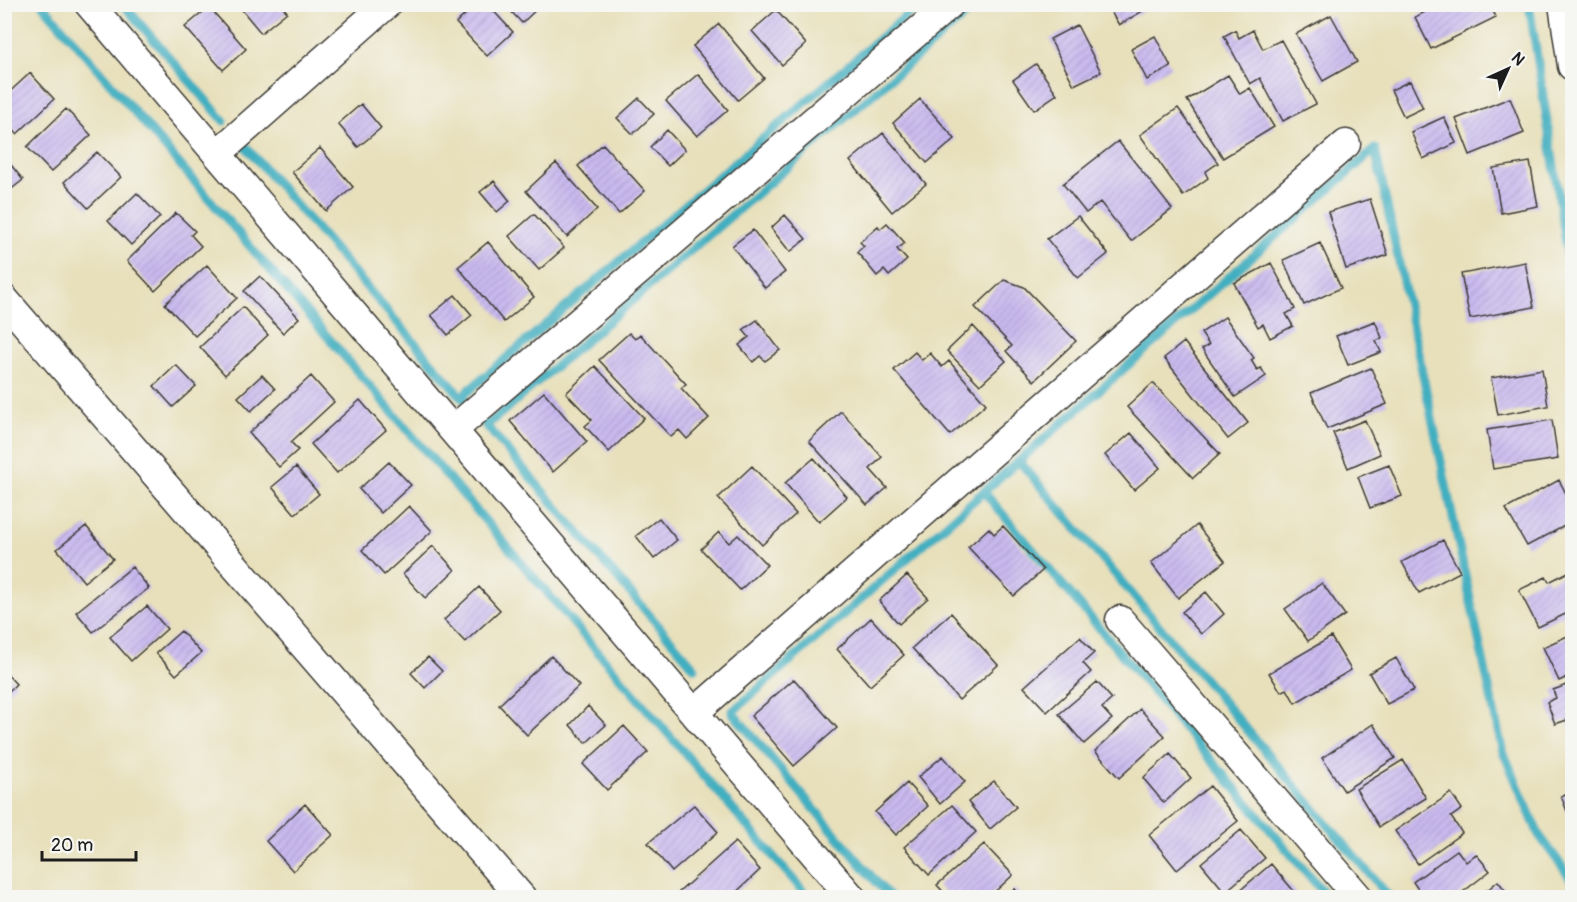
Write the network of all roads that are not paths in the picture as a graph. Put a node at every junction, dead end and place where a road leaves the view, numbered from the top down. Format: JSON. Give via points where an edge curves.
{"nodes":[{"id":1,"x":89,"y":4,"type":"edge"},
{"id":2,"x":387,"y":4,"type":"edge"},
{"id":3,"x":950,"y":4,"type":"edge"},
{"id":4,"x":1563,"y":4,"type":"edge"},
{"id":5,"x":1572,"y":66,"type":"edge"},
{"id":6,"x":1346,"y":144,"type":"dead end"},
{"id":7,"x":217,"y":154,"type":"junction"},
{"id":8,"x":4,"y":298,"type":"edge"},
{"id":9,"x":453,"y":430,"type":"junction"},
{"id":10,"x":1120,"y":620,"type":"dead end"},
{"id":11,"x":695,"y":712,"type":"junction"},
{"id":12,"x":522,"y":897,"type":"edge"},
{"id":13,"x":852,"y":897,"type":"edge"},
{"id":14,"x":1359,"y":897,"type":"edge"}],
"edges":[{"from":1,"to":7,"type":"street"},
{"from":2,"to":7,"type":"street"},
{"from":3,"to":9,"type":"street"},
{"from":4,"to":5,"type":"street"},
{"from":6,"to":11,"type":"street"},
{"from":7,"to":9,"type":"street"},
{"from":8,"to":12,"type":"street"},
{"from":9,"to":11,"type":"street"},
{"from":10,"to":14,"type":"street"},
{"from":11,"to":13,"type":"street"}]}
